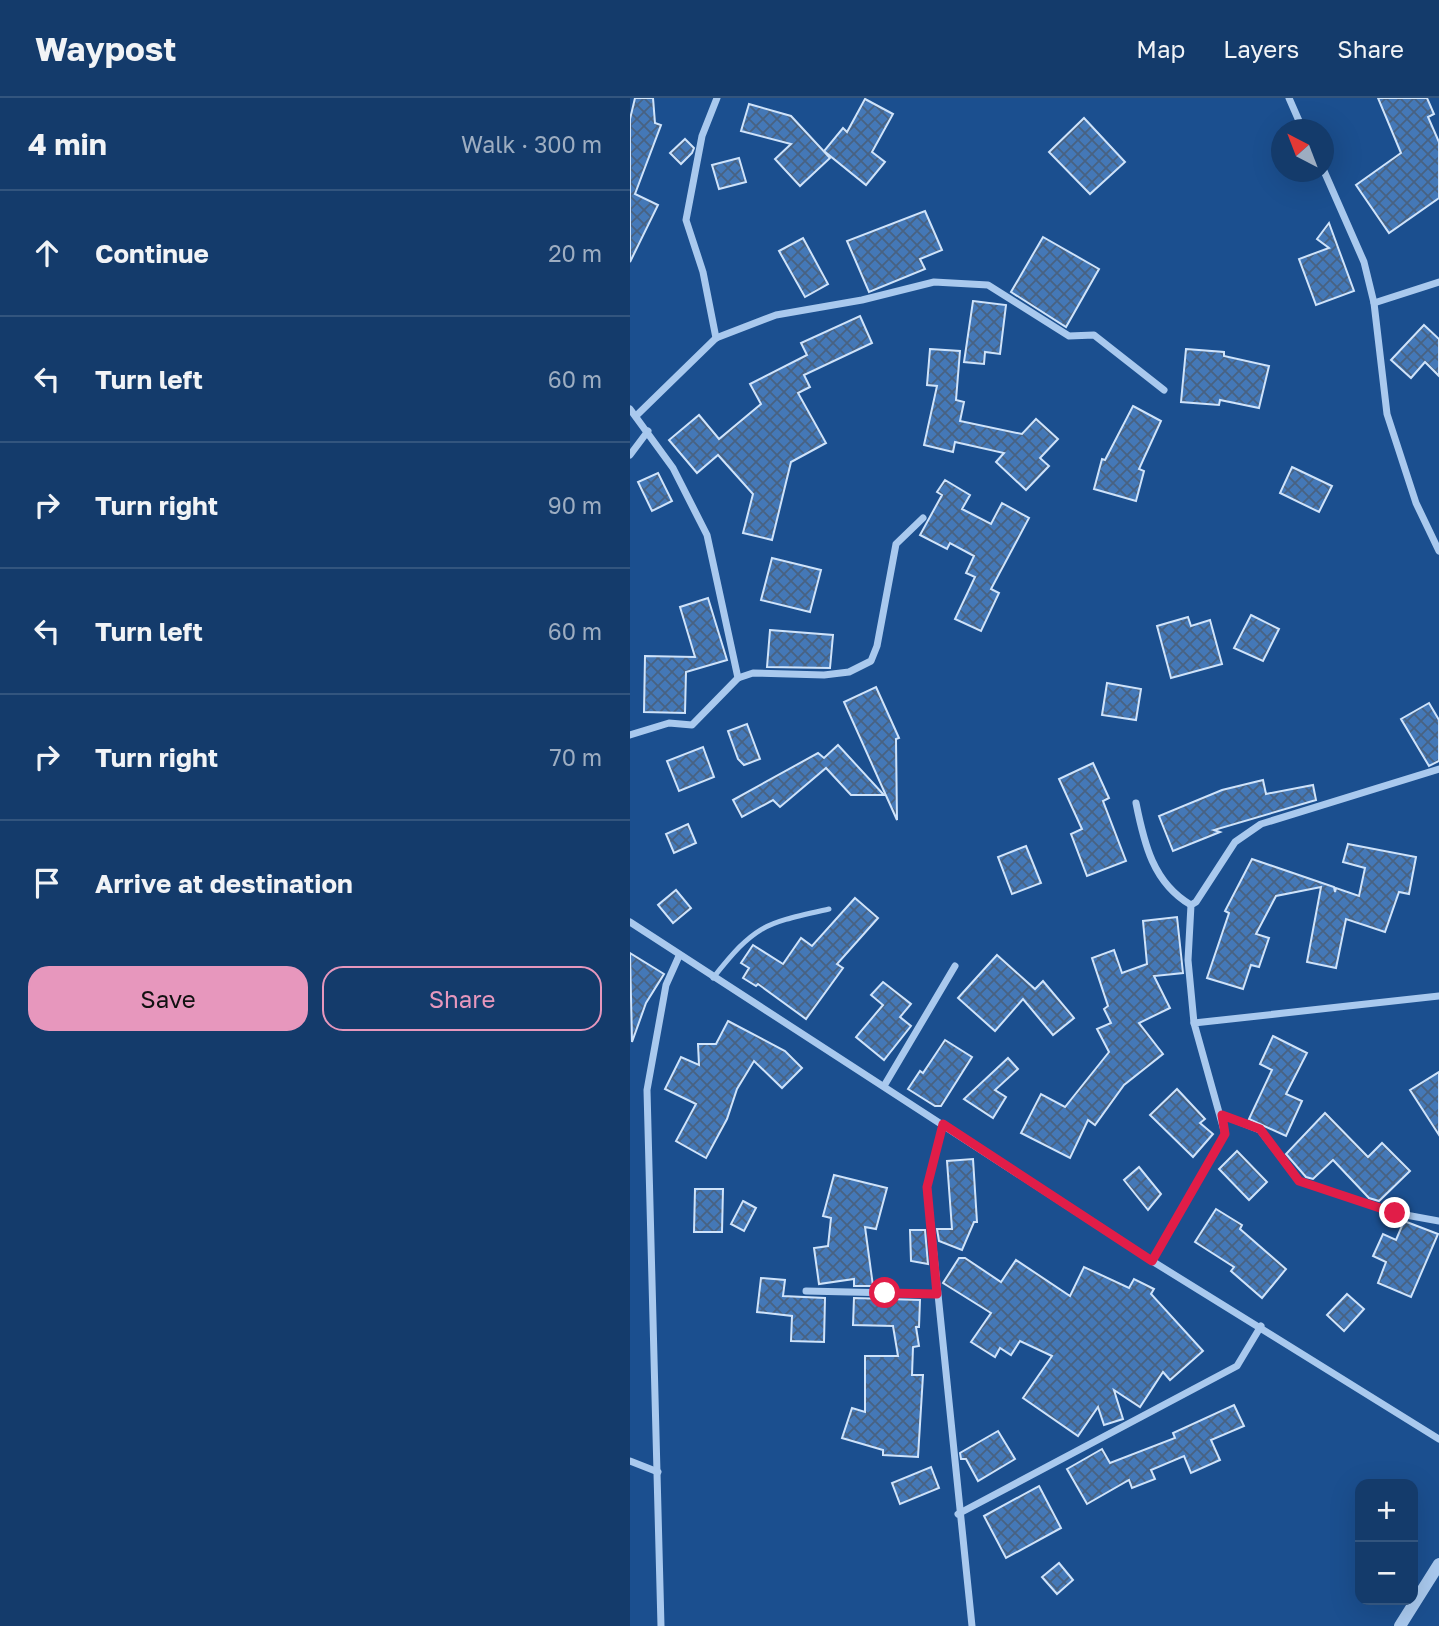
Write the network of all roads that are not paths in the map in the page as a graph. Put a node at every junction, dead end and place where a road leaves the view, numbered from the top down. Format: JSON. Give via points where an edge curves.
{"nodes":[{"id":1,"x":717,"y":98,"type":"edge"},
{"id":2,"x":1289,"y":98,"type":"edge"},
{"id":3,"x":1298,"y":119,"type":"edge"},
{"id":4,"x":1329,"y":182,"type":"edge"},
{"id":5,"x":1439,"y":282,"type":"edge"},
{"id":6,"x":1374,"y":303,"type":"junction"},
{"id":7,"x":716,"y":338,"type":"junction"},
{"id":8,"x":1164,"y":390,"type":"dead end"},
{"id":9,"x":630,"y":409,"type":"edge"},
{"id":10,"x":637,"y":415,"type":"junction"},
{"id":11,"x":648,"y":431,"type":"junction"},
{"id":12,"x":630,"y":455,"type":"edge"},
{"id":13,"x":923,"y":518,"type":"dead end"},
{"id":14,"x":1439,"y":551,"type":"edge"},
{"id":15,"x":738,"y":678,"type":"junction"},
{"id":16,"x":630,"y":735,"type":"edge"},
{"id":17,"x":1439,"y":769,"type":"edge"},
{"id":18,"x":1136,"y":803,"type":"dead end"},
{"id":19,"x":1191,"y":905,"type":"junction"},
{"id":20,"x":829,"y":909,"type":"dead end"},
{"id":21,"x":630,"y":922,"type":"edge"},
{"id":22,"x":678,"y":956,"type":"junction"},
{"id":23,"x":955,"y":966,"type":"dead end"},
{"id":24,"x":713,"y":978,"type":"junction"},
{"id":25,"x":1439,"y":996,"type":"edge"},
{"id":26,"x":1194,"y":1023,"type":"junction"},
{"id":27,"x":884,"y":1086,"type":"junction"},
{"id":28,"x":1222,"y":1115,"type":"junction"},
{"id":29,"x":943,"y":1124,"type":"junction"},
{"id":30,"x":1439,"y":1221,"type":"edge"},
{"id":31,"x":1152,"y":1261,"type":"junction"},
{"id":32,"x":806,"y":1291,"type":"dead end"},
{"id":33,"x":937,"y":1294,"type":"junction"},
{"id":34,"x":1261,"y":1326,"type":"junction"},
{"id":35,"x":1439,"y":1439,"type":"edge"},
{"id":36,"x":630,"y":1461,"type":"edge"},
{"id":37,"x":658,"y":1472,"type":"junction"},
{"id":38,"x":958,"y":1514,"type":"junction"},
{"id":39,"x":1439,"y":1564,"type":"edge"},
{"id":40,"x":662,"y":1626,"type":"edge"},
{"id":41,"x":972,"y":1626,"type":"edge"},
{"id":42,"x":1401,"y":1626,"type":"edge"}],
"edges":[{"from":1,"to":7,"type":"street","via":[[702,135],[686,220],[703,272]]},
{"from":2,"to":3,"type":"street"},
{"from":4,"to":6,"type":"street","via":[[1364,262]]},
{"from":5,"to":6,"type":"street"},
{"from":6,"to":14,"type":"street","via":[[1387,414],[1416,503]]},
{"from":7,"to":8,"type":"street","via":[[776,315],[934,282],[980,284],[1069,336],[1094,335]]},
{"from":7,"to":10,"type":"street"},
{"from":9,"to":10,"type":"street"},
{"from":10,"to":11,"type":"street"},
{"from":11,"to":12,"type":"street"},
{"from":11,"to":15,"type":"street","via":[[673,468],[706,535]]},
{"from":13,"to":15,"type":"street","via":[[896,544],[871,661],[849,672],[753,673]]},
{"from":15,"to":16,"type":"street","via":[[692,726],[669,723]]},
{"from":17,"to":19,"type":"street","via":[[1261,824],[1235,842]]},
{"from":18,"to":19,"type":"street","via":[[1145,850],[1176,896]]},
{"from":19,"to":26,"type":"street","via":[[1188,960]]},
{"from":20,"to":24,"type":"lane","via":[[758,929]]},
{"from":21,"to":22,"type":"street"},
{"from":22,"to":24,"type":"street"},
{"from":22,"to":37,"type":"street","via":[[666,985],[647,1090]]},
{"from":23,"to":27,"type":"street"},
{"from":24,"to":27,"type":"street"},
{"from":25,"to":26,"type":"street"},
{"from":26,"to":28,"type":"street","via":[[1211,1092]]},
{"from":27,"to":29,"type":"street"},
{"from":28,"to":30,"type":"street","via":[[1260,1129],[1299,1181],[1395,1213]]},
{"from":28,"to":31,"type":"street","via":[[1225,1134]]},
{"from":29,"to":31,"type":"street"},
{"from":29,"to":33,"type":"street","via":[[927,1187]]},
{"from":31,"to":34,"type":"street"},
{"from":32,"to":33,"type":"street"},
{"from":33,"to":38,"type":"street"},
{"from":34,"to":35,"type":"street"},
{"from":34,"to":38,"type":"street","via":[[1237,1366]]},
{"from":36,"to":37,"type":"street"},
{"from":37,"to":40,"type":"street"},
{"from":38,"to":41,"type":"street"},
{"from":39,"to":42,"type":"street"}]}
